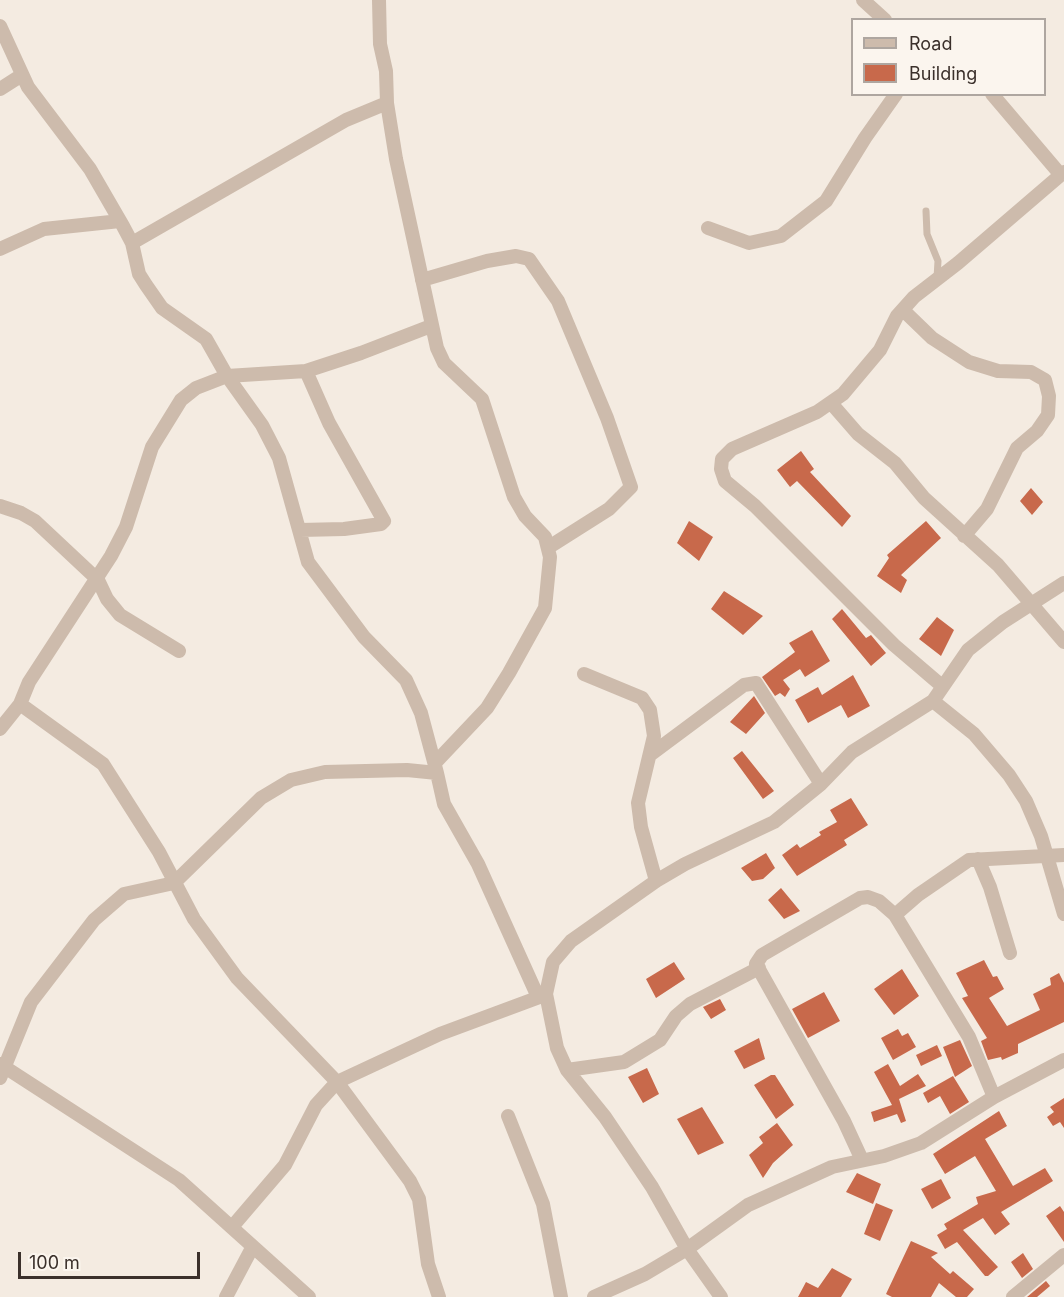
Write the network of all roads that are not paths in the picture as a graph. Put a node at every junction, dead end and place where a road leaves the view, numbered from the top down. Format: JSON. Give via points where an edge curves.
{"nodes":[{"id":1,"x":379,"y":0,"type":"edge"},
{"id":2,"x":864,"y":0,"type":"edge"},
{"id":3,"x":883,"y":18,"type":"edge"},
{"id":4,"x":0,"y":26,"type":"edge"},
{"id":5,"x":22,"y":75,"type":"junction"},
{"id":6,"x":0,"y":89,"type":"edge"},
{"id":7,"x":895,"y":96,"type":"edge"},
{"id":8,"x":994,"y":96,"type":"edge"},
{"id":9,"x":387,"y":103,"type":"junction"},
{"id":10,"x":1062,"y":173,"type":"edge"},
{"id":11,"x":926,"y":211,"type":"dead end"},
{"id":12,"x":120,"y":221,"type":"junction"},
{"id":13,"x":708,"y":228,"type":"dead end"},
{"id":14,"x":132,"y":243,"type":"junction"},
{"id":15,"x":0,"y":249,"type":"edge"},
{"id":16,"x":937,"y":278,"type":"junction"},
{"id":17,"x":422,"y":280,"type":"junction"},
{"id":18,"x":903,"y":309,"type":"junction"},
{"id":19,"x":431,"y":326,"type":"junction"},
{"id":20,"x":306,"y":371,"type":"junction"},
{"id":21,"x":227,"y":376,"type":"junction"},
{"id":22,"x":831,"y":403,"type":"junction"},
{"id":23,"x":0,"y":505,"type":"edge"},
{"id":24,"x":300,"y":530,"type":"junction"},
{"id":25,"x":964,"y":536,"type":"junction"},
{"id":26,"x":549,"y":547,"type":"junction"},
{"id":27,"x":98,"y":580,"type":"junction"},
{"id":28,"x":1064,"y":583,"type":"edge"},
{"id":29,"x":1030,"y":605,"type":"junction"},
{"id":30,"x":1064,"y":642,"type":"edge"},
{"id":31,"x":179,"y":651,"type":"dead end"},
{"id":32,"x":584,"y":674,"type":"dead end"},
{"id":33,"x":942,"y":686,"type":"junction"},
{"id":34,"x":933,"y":701,"type":"junction"},
{"id":35,"x":20,"y":704,"type":"junction"},
{"id":36,"x":0,"y":729,"type":"edge"},
{"id":37,"x":650,"y":755,"type":"junction"},
{"id":38,"x":436,"y":768,"type":"junction"},
{"id":39,"x":821,"y":784,"type":"junction"},
{"id":40,"x":1064,"y":855,"type":"edge"},
{"id":41,"x":1048,"y":857,"type":"junction"},
{"id":42,"x":978,"y":859,"type":"junction"},
{"id":43,"x":656,"y":881,"type":"junction"},
{"id":44,"x":174,"y":883,"type":"junction"},
{"id":45,"x":1064,"y":914,"type":"edge"},
{"id":46,"x":895,"y":915,"type":"junction"},
{"id":47,"x":1010,"y":953,"type":"dead end"},
{"id":48,"x":759,"y":968,"type":"junction"},
{"id":49,"x":542,"y":996,"type":"junction"},
{"id":50,"x":1064,"y":1060,"type":"edge"},
{"id":51,"x":2,"y":1070,"type":"edge"},
{"id":52,"x":567,"y":1070,"type":"junction"},
{"id":53,"x":337,"y":1082,"type":"junction"},
{"id":54,"x":994,"y":1097,"type":"junction"},
{"id":55,"x":507,"y":1116,"type":"dead end"},
{"id":56,"x":862,"y":1160,"type":"junction"},
{"id":57,"x":232,"y":1227,"type":"junction"},
{"id":58,"x":252,"y":1248,"type":"junction"},
{"id":59,"x":687,"y":1249,"type":"junction"},
{"id":60,"x":1064,"y":1255,"type":"edge"},
{"id":61,"x":226,"y":1297,"type":"edge"},
{"id":62,"x":309,"y":1297,"type":"edge"},
{"id":63,"x":439,"y":1297,"type":"edge"},
{"id":64,"x":561,"y":1297,"type":"edge"},
{"id":65,"x":594,"y":1297,"type":"edge"},
{"id":66,"x":721,"y":1297,"type":"edge"},
{"id":67,"x":1013,"y":1297,"type":"edge"}],
"edges":[{"from":1,"to":9,"type":"street"},
{"from":2,"to":3,"type":"street"},
{"from":4,"to":5,"type":"street"},
{"from":5,"to":6,"type":"street"},
{"from":5,"to":12,"type":"street","via":[[85,162]]},
{"from":7,"to":13,"type":"street","via":[[826,201],[781,236],[749,243]]},
{"from":8,"to":10,"type":"street"},
{"from":9,"to":14,"type":"street","via":[[346,120]]},
{"from":9,"to":17,"type":"street","via":[[402,195]]},
{"from":10,"to":16,"type":"street"},
{"from":11,"to":16,"type":"lane","via":[[927,234],[938,261]]},
{"from":12,"to":14,"type":"street"},
{"from":12,"to":15,"type":"street","via":[[44,229]]},
{"from":14,"to":21,"type":"street","via":[[139,274],[162,308],[206,339]]},
{"from":16,"to":18,"type":"street"},
{"from":17,"to":19,"type":"street"},
{"from":17,"to":26,"type":"street","via":[[516,256],[529,259],[558,301],[631,487],[609,509]]},
{"from":18,"to":22,"type":"street","via":[[880,350]]},
{"from":18,"to":25,"type":"street","via":[[932,338],[969,362],[998,371],[1031,372],[1045,380],[1048,415],[1017,448],[987,509]]},
{"from":19,"to":20,"type":"street"},
{"from":19,"to":26,"type":"street","via":[[444,363],[482,399],[514,497],[525,516],[541,530]]},
{"from":20,"to":21,"type":"street"},
{"from":20,"to":24,"type":"street","via":[[329,423],[384,521],[344,529]]},
{"from":21,"to":24,"type":"street","via":[[262,425],[279,458]]},
{"from":21,"to":27,"type":"street","via":[[196,388],[164,424],[152,447],[126,527]]},
{"from":22,"to":25,"type":"street"},
{"from":22,"to":33,"type":"street","via":[[732,449],[722,459],[723,477],[894,645]]},
{"from":23,"to":27,"type":"street","via":[[35,521]]},
{"from":24,"to":38,"type":"street","via":[[308,562],[321,582],[364,638],[406,680]]},
{"from":25,"to":29,"type":"street","via":[[998,565]]},
{"from":26,"to":38,"type":"street","via":[[545,608],[497,695]]},
{"from":27,"to":31,"type":"street","via":[[120,615]]},
{"from":27,"to":35,"type":"street","via":[[49,650]]},
{"from":28,"to":29,"type":"street"},
{"from":29,"to":30,"type":"street"},
{"from":29,"to":33,"type":"street","via":[[968,650]]},
{"from":32,"to":37,"type":"street","via":[[631,692],[646,703],[654,720]]},
{"from":33,"to":34,"type":"street"},
{"from":34,"to":39,"type":"street","via":[[852,752]]},
{"from":34,"to":41,"type":"street","via":[[963,724],[1009,775],[1035,819]]},
{"from":35,"to":36,"type":"street"},
{"from":35,"to":44,"type":"street","via":[[103,764]]},
{"from":37,"to":39,"type":"street","via":[[744,685],[756,683]]},
{"from":37,"to":43,"type":"street","via":[[638,803]]},
{"from":38,"to":44,"type":"street","via":[[325,772],[291,780],[261,798]]},
{"from":38,"to":49,"type":"street","via":[[444,804],[478,864]]},
{"from":39,"to":43,"type":"street","via":[[774,822]]},
{"from":40,"to":41,"type":"street"},
{"from":41,"to":42,"type":"street"},
{"from":41,"to":45,"type":"street"},
{"from":42,"to":46,"type":"street","via":[[962,862]]},
{"from":42,"to":47,"type":"street"},
{"from":43,"to":49,"type":"street","via":[[571,941],[553,962]]},
{"from":44,"to":51,"type":"street","via":[[124,894],[94,921],[32,1002]]},
{"from":44,"to":53,"type":"street","via":[[194,919],[237,978]]},
{"from":46,"to":48,"type":"street","via":[[879,901],[860,898],[762,955],[757,959]]},
{"from":46,"to":54,"type":"street","via":[[969,1037]]},
{"from":48,"to":52,"type":"street","via":[[690,1004],[676,1016],[660,1040],[624,1062]]},
{"from":48,"to":56,"type":"street"},
{"from":49,"to":52,"type":"street"},
{"from":49,"to":53,"type":"street","via":[[440,1034]]},
{"from":50,"to":54,"type":"street"},
{"from":51,"to":57,"type":"street","via":[[179,1180]]},
{"from":52,"to":59,"type":"street","via":[[605,1117],[652,1187]]},
{"from":53,"to":57,"type":"street","via":[[316,1105],[285,1165]]},
{"from":53,"to":63,"type":"street","via":[[419,1199],[428,1264]]},
{"from":54,"to":56,"type":"street","via":[[921,1143]]},
{"from":55,"to":64,"type":"street","via":[[543,1204]]},
{"from":56,"to":59,"type":"street","via":[[803,1178],[748,1205]]},
{"from":57,"to":58,"type":"street"},
{"from":58,"to":61,"type":"street"},
{"from":58,"to":62,"type":"street"},
{"from":59,"to":65,"type":"street"},
{"from":59,"to":66,"type":"street"},
{"from":60,"to":67,"type":"street"}]}
